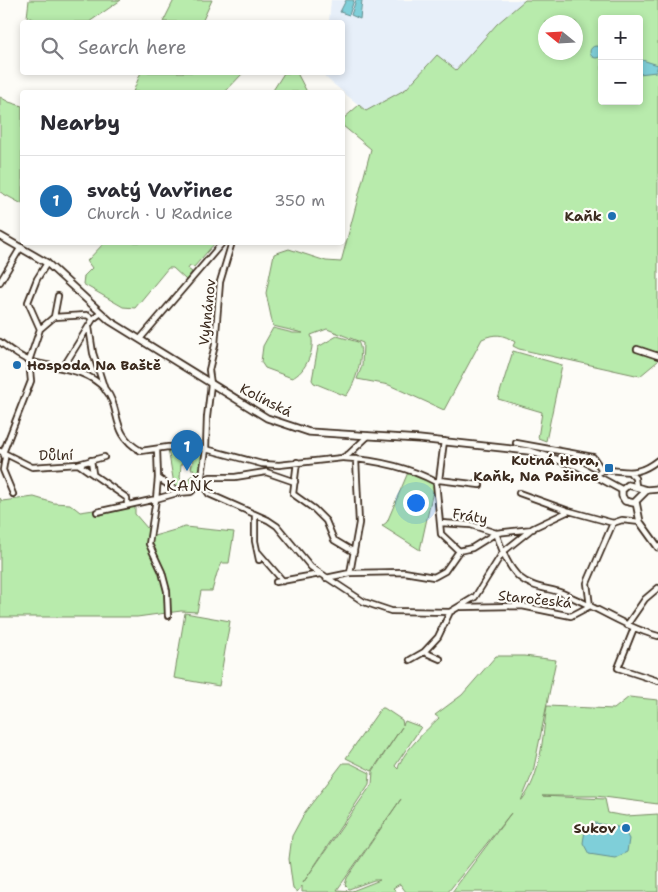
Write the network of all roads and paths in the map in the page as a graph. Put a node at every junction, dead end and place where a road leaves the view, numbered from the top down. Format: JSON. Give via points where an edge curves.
{"nodes":[{"id":1,"x":0,"y":236,"type":"edge"},
{"id":2,"x":220,"y":245,"type":"edge"},
{"id":3,"x":231,"y":245,"type":"edge"},
{"id":4,"x":21,"y":246,"type":"junction"},
{"id":5,"x":47,"y":263,"type":"junction"},
{"id":6,"x":0,"y":282,"type":"edge"},
{"id":7,"x":58,"y":296,"type":"dead end"},
{"id":8,"x":101,"y":313,"type":"junction"},
{"id":9,"x":54,"y":317,"type":"junction"},
{"id":10,"x":93,"y":319,"type":"junction"},
{"id":11,"x":89,"y":327,"type":"junction"},
{"id":12,"x":40,"y":329,"type":"junction"},
{"id":13,"x":140,"y":339,"type":"junction"},
{"id":14,"x":0,"y":342,"type":"edge"},
{"id":15,"x":637,"y":348,"type":"dead end"},
{"id":16,"x":658,"y":356,"type":"edge"},
{"id":17,"x":29,"y":360,"type":"junction"},
{"id":18,"x":64,"y":366,"type":"junction"},
{"id":19,"x":211,"y":384,"type":"junction"},
{"id":20,"x":106,"y":390,"type":"junction"},
{"id":21,"x":368,"y":436,"type":"junction"},
{"id":22,"x":444,"y":441,"type":"junction"},
{"id":23,"x":516,"y":443,"type":"dead end"},
{"id":24,"x":157,"y":449,"type":"junction"},
{"id":25,"x":206,"y":450,"type":"junction"},
{"id":26,"x":1,"y":453,"type":"edge"},
{"id":27,"x":104,"y":457,"type":"dead end"},
{"id":28,"x":342,"y":458,"type":"junction"},
{"id":29,"x":356,"y":459,"type":"junction"},
{"id":30,"x":91,"y":460,"type":"junction"},
{"id":31,"x":658,"y":460,"type":"edge"},
{"id":32,"x":297,"y":462,"type":"junction"},
{"id":33,"x":78,"y":464,"type":"junction"},
{"id":34,"x":262,"y":464,"type":"junction"},
{"id":35,"x":602,"y":470,"type":"junction"},
{"id":36,"x":93,"y":473,"type":"junction"},
{"id":37,"x":261,"y":473,"type":"junction"},
{"id":38,"x":631,"y":474,"type":"junction"},
{"id":39,"x":595,"y":476,"type":"junction"},
{"id":40,"x":158,"y":478,"type":"junction"},
{"id":41,"x":438,"y":481,"type":"junction"},
{"id":42,"x":201,"y":482,"type":"junction"},
{"id":43,"x":295,"y":482,"type":"junction"},
{"id":44,"x":480,"y":485,"type":"dead end"},
{"id":45,"x":637,"y":487,"type":"junction"},
{"id":46,"x":658,"y":489,"type":"edge"},
{"id":47,"x":622,"y":490,"type":"junction"},
{"id":48,"x":647,"y":490,"type":"junction"},
{"id":49,"x":180,"y":493,"type":"junction"},
{"id":50,"x":519,"y":493,"type":"dead end"},
{"id":51,"x":13,"y":494,"type":"dead end"},
{"id":52,"x":640,"y":495,"type":"junction"},
{"id":53,"x":156,"y":500,"type":"junction"},
{"id":54,"x":633,"y":503,"type":"junction"},
{"id":55,"x":128,"y":505,"type":"junction"},
{"id":56,"x":569,"y":511,"type":"junction"},
{"id":57,"x":98,"y":512,"type":"dead end"},
{"id":58,"x":255,"y":515,"type":"junction"},
{"id":59,"x":640,"y":522,"type":"junction"},
{"id":60,"x":441,"y":523,"type":"junction"},
{"id":61,"x":613,"y":524,"type":"junction"},
{"id":62,"x":534,"y":528,"type":"junction"},
{"id":63,"x":496,"y":533,"type":"junction"},
{"id":64,"x":658,"y":547,"type":"edge"},
{"id":65,"x":257,"y":550,"type":"junction"},
{"id":66,"x":459,"y":551,"type":"junction"},
{"id":67,"x":354,"y":552,"type":"junction"},
{"id":68,"x":503,"y":552,"type":"junction"},
{"id":69,"x":259,"y":560,"type":"dead end"},
{"id":70,"x":320,"y":574,"type":"junction"},
{"id":71,"x":347,"y":574,"type":"junction"},
{"id":72,"x":326,"y":578,"type":"junction"},
{"id":73,"x":276,"y":582,"type":"dead end"},
{"id":74,"x":283,"y":582,"type":"junction"},
{"id":75,"x":341,"y":586,"type":"junction"},
{"id":76,"x":658,"y":588,"type":"edge"},
{"id":77,"x":475,"y":597,"type":"junction"},
{"id":78,"x":477,"y":606,"type":"junction"},
{"id":79,"x":590,"y":606,"type":"junction"},
{"id":80,"x":460,"y":607,"type":"junction"},
{"id":81,"x":450,"y":612,"type":"junction"},
{"id":82,"x":168,"y":616,"type":"dead end"},
{"id":83,"x":627,"y":625,"type":"junction"},
{"id":84,"x":634,"y":628,"type":"junction"},
{"id":85,"x":658,"y":636,"type":"edge"},
{"id":86,"x":424,"y":652,"type":"junction"},
{"id":87,"x":440,"y":659,"type":"dead end"},
{"id":88,"x":410,"y":660,"type":"dead end"},
{"id":89,"x":658,"y":681,"type":"edge"}],
"edges":[{"from":1,"to":4,"type":"street","name":"Kolínská"},
{"from":2,"to":13,"type":"street","name":"Vyhnánov"},
{"from":3,"to":19,"type":"street","name":"Vyhnánov","via":[[220,282],[215,345],[209,370]]},
{"from":4,"to":5,"type":"street","name":"Kolínská"},
{"from":4,"to":6,"type":"street"},
{"from":5,"to":8,"type":"street","name":"Kolínská"},
{"from":5,"to":12,"type":"street","via":[[28,302]]},
{"from":7,"to":9,"type":"street"},
{"from":8,"to":10,"type":"street"},
{"from":8,"to":13,"type":"street","name":"Kolínská"},
{"from":9,"to":10,"type":"street","via":[[87,315]]},
{"from":9,"to":12,"type":"street"},
{"from":10,"to":11,"type":"street"},
{"from":11,"to":18,"type":"street"},
{"from":11,"to":20,"type":"street","via":[[93,353]]},
{"from":12,"to":17,"type":"street"},
{"from":13,"to":19,"type":"street","name":"Kolínská"},
{"from":14,"to":17,"type":"street"},
{"from":15,"to":16,"type":"street"},
{"from":17,"to":18,"type":"street"},
{"from":17,"to":26,"type":"street","via":[[31,381]]},
{"from":18,"to":20,"type":"street","via":[[92,379]]},
{"from":19,"to":21,"type":"street","name":"Kolínská","via":[[267,418],[296,428],[318,433]]},
{"from":19,"to":25,"type":"street","name":"Vyhnánov"},
{"from":20,"to":24,"type":"street","via":[[122,433],[138,450]]},
{"from":21,"to":22,"type":"street","name":"Kolínská"},
{"from":21,"to":28,"type":"street"},
{"from":22,"to":39,"type":"street","name":"Kolínská","via":[[529,451],[578,466]]},
{"from":22,"to":41,"type":"street","name":"Fráty"},
{"from":23,"to":35,"type":"street","via":[[593,457]]},
{"from":24,"to":25,"type":"street","via":[[186,447]]},
{"from":24,"to":40,"type":"street"},
{"from":25,"to":34,"type":"street"},
{"from":25,"to":42,"type":"street","name":"Vyhnánov"},
{"from":26,"to":33,"type":"street","name":"Důlní","via":[[32,467]]},
{"from":26,"to":51,"type":"street","via":[[5,458],[3,470]]},
{"from":27,"to":30,"type":"street"},
{"from":28,"to":29,"type":"street"},
{"from":28,"to":32,"type":"street","via":[[315,463]]},
{"from":29,"to":41,"type":"street"},
{"from":29,"to":67,"type":"street","via":[[359,522]]},
{"from":30,"to":33,"type":"street"},
{"from":30,"to":36,"type":"street"},
{"from":31,"to":38,"type":"street","via":[[645,470]]},
{"from":32,"to":34,"type":"street"},
{"from":32,"to":43,"type":"street"},
{"from":33,"to":36,"type":"street","name":"Důlní"},
{"from":34,"to":37,"type":"street"},
{"from":35,"to":38,"type":"street"},
{"from":35,"to":39,"type":"street"},
{"from":36,"to":55,"type":"street","name":"Důlní","via":[[127,498]]},
{"from":37,"to":42,"type":"street","via":[[210,477]]},
{"from":37,"to":43,"type":"street"},
{"from":38,"to":45,"type":"street"},
{"from":39,"to":47,"type":"street","name":"Kolínská"},
{"from":40,"to":49,"type":"street"},
{"from":40,"to":53,"type":"street"},
{"from":41,"to":44,"type":"street"},
{"from":41,"to":60,"type":"street","name":"Fráty"},
{"from":42,"to":49,"type":"street","via":[[191,492]]},
{"from":42,"to":58,"type":"street","via":[[209,494]]},
{"from":43,"to":67,"type":"street","via":[[293,494],[326,521],[334,540]]},
{"from":45,"to":47,"type":"street","via":[[628,485]]},
{"from":45,"to":48,"type":"street"},
{"from":45,"to":52,"type":"street"},
{"from":46,"to":48,"type":"street"},
{"from":47,"to":54,"type":"street","via":[[623,499]]},
{"from":48,"to":52,"type":"street"},
{"from":49,"to":53,"type":"street"},
{"from":50,"to":56,"type":"street"},
{"from":52,"to":54,"type":"street"},
{"from":53,"to":55,"type":"street"},
{"from":53,"to":82,"type":"street","via":[[149,544],[162,572]]},
{"from":54,"to":59,"type":"street"},
{"from":55,"to":57,"type":"street"},
{"from":56,"to":61,"type":"street"},
{"from":56,"to":62,"type":"street"},
{"from":58,"to":65,"type":"street"},
{"from":58,"to":70,"type":"street","via":[[277,526]]},
{"from":59,"to":61,"type":"street","via":[[622,520]]},
{"from":59,"to":64,"type":"street"},
{"from":60,"to":63,"type":"street","name":"Fráty","via":[[471,525]]},
{"from":60,"to":66,"type":"street","name":"Fráty","via":[[441,534]]},
{"from":61,"to":79,"type":"street","via":[[587,583]]},
{"from":62,"to":63,"type":"street"},
{"from":62,"to":68,"type":"street"},
{"from":63,"to":66,"type":"street","via":[[472,548]]},
{"from":63,"to":68,"type":"street"},
{"from":65,"to":69,"type":"street"},
{"from":65,"to":74,"type":"street"},
{"from":66,"to":71,"type":"street","via":[[444,571],[434,578],[404,572]]},
{"from":67,"to":71,"type":"street"},
{"from":68,"to":77,"type":"street"},
{"from":68,"to":79,"type":"street","via":[[511,567],[528,582]]},
{"from":70,"to":72,"type":"street"},
{"from":70,"to":74,"type":"street"},
{"from":71,"to":72,"type":"street"},
{"from":71,"to":75,"type":"street"},
{"from":72,"to":75,"type":"street"},
{"from":73,"to":74,"type":"street"},
{"from":75,"to":81,"type":"street","via":[[364,602],[391,611]]},
{"from":76,"to":83,"type":"street","via":[[645,599]]},
{"from":77,"to":78,"type":"street"},
{"from":77,"to":80,"type":"street"},
{"from":78,"to":79,"type":"street","name":"Staročeská","via":[[535,607],[571,616]]},
{"from":78,"to":80,"type":"street","name":"Staročeská"},
{"from":79,"to":83,"type":"street","name":"Staročeská"},
{"from":80,"to":81,"type":"street"},
{"from":81,"to":86,"type":"street","via":[[438,637]]},
{"from":83,"to":84,"type":"street","name":"Staročeská"},
{"from":84,"to":85,"type":"street","name":"Staročeská"},
{"from":84,"to":89,"type":"street","via":[[618,668]]},
{"from":86,"to":87,"type":"street"},
{"from":86,"to":88,"type":"street"}]}
